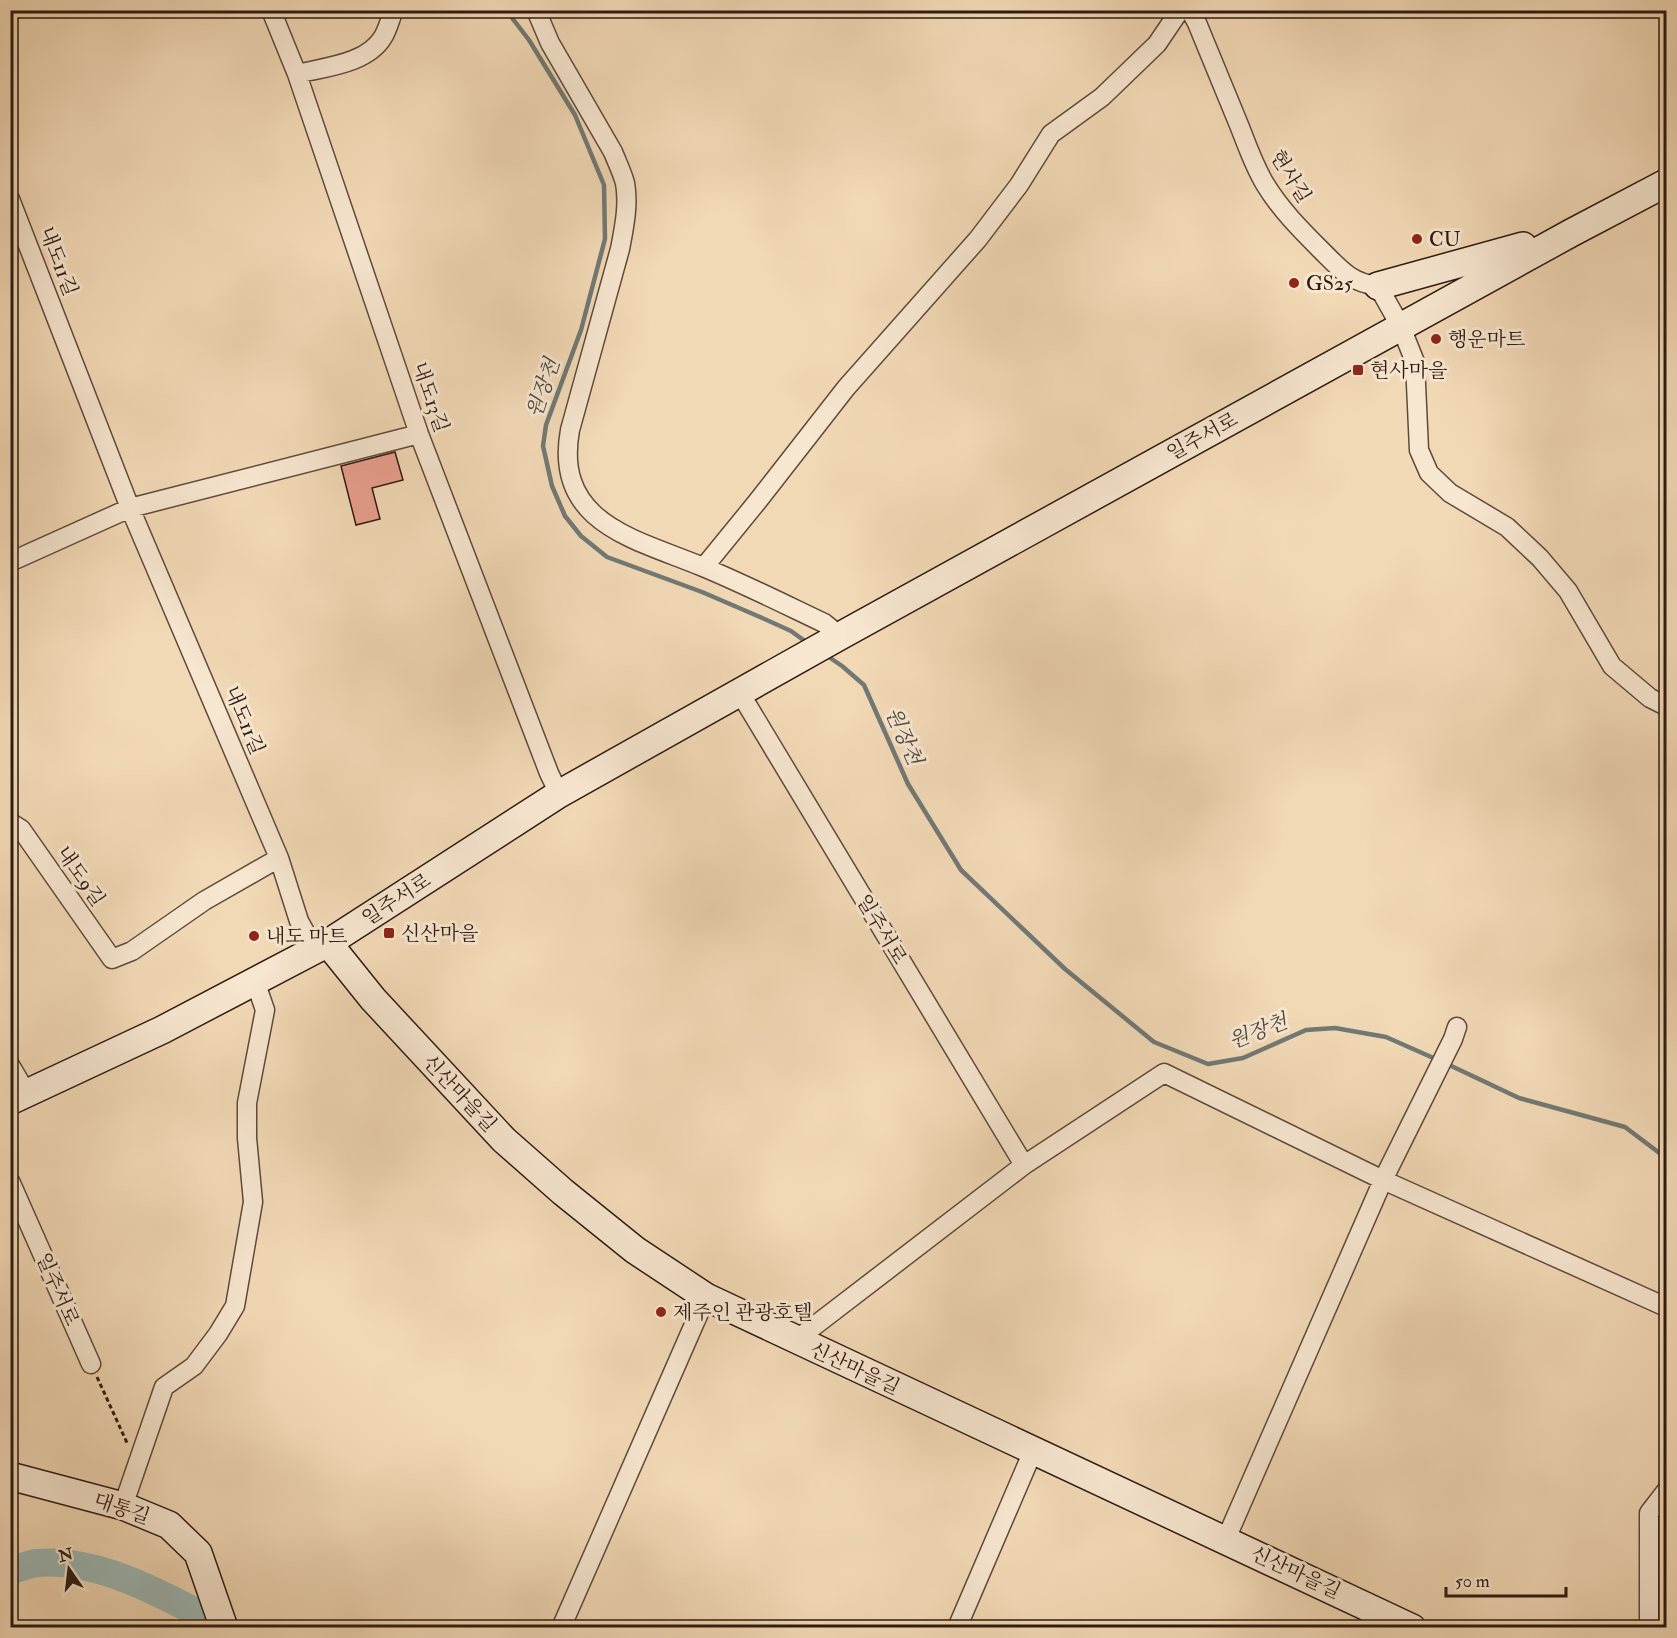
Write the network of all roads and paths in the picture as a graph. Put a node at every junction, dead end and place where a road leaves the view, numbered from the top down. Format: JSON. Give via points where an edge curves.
{"nodes":[{"id":1,"x":271,"y":10,"type":"edge"},
{"id":2,"x":394,"y":10,"type":"edge"},
{"id":3,"x":536,"y":10,"type":"edge"},
{"id":4,"x":1180,"y":10,"type":"edge"},
{"id":5,"x":1190,"y":10,"type":"edge"},
{"id":6,"x":297,"y":74,"type":"junction"},
{"id":7,"x":1666,"y":183,"type":"edge"},
{"id":8,"x":10,"y":199,"type":"edge"},
{"id":9,"x":1571,"y":233,"type":"junction"},
{"id":10,"x":1378,"y":286,"type":"junction"},
{"id":11,"x":1401,"y":327,"type":"junction"},
{"id":12,"x":419,"y":434,"type":"junction"},
{"id":13,"x":130,"y":508,"type":"junction"},
{"id":14,"x":10,"y":562,"type":"edge"},
{"id":15,"x":704,"y":567,"type":"junction"},
{"id":16,"x":825,"y":645,"type":"junction"},
{"id":17,"x":740,"y":693,"type":"junction"},
{"id":18,"x":1666,"y":706,"type":"edge"},
{"id":19,"x":559,"y":794,"type":"junction"},
{"id":20,"x":10,"y":822,"type":"edge"},
{"id":21,"x":279,"y":858,"type":"junction"},
{"id":22,"x":321,"y":946,"type":"junction"},
{"id":23,"x":255,"y":981,"type":"junction"},
{"id":24,"x":1455,"y":1033,"type":"dead end"},
{"id":25,"x":10,"y":1065,"type":"edge"},
{"id":26,"x":19,"y":1097,"type":"edge"},
{"id":27,"x":1024,"y":1165,"type":"junction"},
{"id":28,"x":1383,"y":1180,"type":"junction"},
{"id":29,"x":10,"y":1182,"type":"edge"},
{"id":30,"x":706,"y":1297,"type":"junction"},
{"id":31,"x":1666,"y":1307,"type":"edge"},
{"id":32,"x":796,"y":1340,"type":"junction"},
{"id":33,"x":91,"y":1364,"type":"joint"},
{"id":34,"x":1033,"y":1450,"type":"junction"},
{"id":35,"x":137,"y":1466,"type":"junction"},
{"id":36,"x":10,"y":1476,"type":"edge"},
{"id":37,"x":1666,"y":1491,"type":"edge"},
{"id":38,"x":123,"y":1506,"type":"junction"},
{"id":39,"x":1226,"y":1539,"type":"junction"},
{"id":40,"x":224,"y":1628,"type":"edge"},
{"id":41,"x":561,"y":1628,"type":"edge"},
{"id":42,"x":957,"y":1628,"type":"edge"},
{"id":43,"x":1412,"y":1628,"type":"edge"},
{"id":44,"x":1648,"y":1628,"type":"edge"}],
"edges":[{"from":1,"to":6,"type":"street","name":"내도13길"},
{"from":2,"to":6,"type":"street","via":[[383,38],[356,59]]},
{"from":3,"to":15,"type":"street","via":[[550,43],[613,152],[626,195],[620,249],[570,430],[570,474],[580,499],[600,521],[638,542]]},
{"from":4,"to":15,"type":"street","via":[[1157,44],[1102,97],[1051,134],[978,239],[846,388]]},
{"from":5,"to":10,"type":"street","name":"현사길","via":[[1266,186],[1300,229],[1344,273],[1366,285]]},
{"from":6,"to":12,"type":"street","name":"내도13길"},
{"from":7,"to":9,"type":"main road","name":"일주서로"},
{"from":8,"to":13,"type":"street","name":"내도11길"},
{"from":9,"to":10,"type":"main road"},
{"from":9,"to":11,"type":"main road","name":"일주서로"},
{"from":10,"to":11,"type":"street"},
{"from":11,"to":16,"type":"main road","name":"일주서로"},
{"from":11,"to":18,"type":"street","via":[[1416,362],[1419,450],[1428,473],[1450,493],[1507,526],[1540,558],[1568,591],[1612,666],[1650,698]]},
{"from":12,"to":13,"type":"street"},
{"from":12,"to":19,"type":"street","name":"내도13길"},
{"from":13,"to":14,"type":"street"},
{"from":13,"to":21,"type":"street","name":"내도11길"},
{"from":15,"to":16,"type":"street","via":[[824,623]]},
{"from":16,"to":17,"type":"main road","name":"일주서로"},
{"from":17,"to":19,"type":"main road","name":"일주서로"},
{"from":17,"to":27,"type":"street","name":"일주서로"},
{"from":19,"to":22,"type":"main road","name":"일주서로"},
{"from":20,"to":21,"type":"street","name":"내도9길","via":[[21,829],[112,959],[132,951],[204,901]]},
{"from":21,"to":22,"type":"street","name":"내도11길","via":[[299,921]]},
{"from":22,"to":23,"type":"main road","name":"일주서로"},
{"from":22,"to":30,"type":"main road","name":"신산마을길","via":[[504,1140],[636,1250]]},
{"from":23,"to":26,"type":"main road","name":"일주서로"},
{"from":23,"to":35,"type":"street","via":[[266,1010],[247,1103],[253,1202],[235,1306],[194,1366],[164,1387]]},
{"from":24,"to":28,"type":"street"},
{"from":25,"to":26,"type":"street"},
{"from":27,"to":28,"type":"street","via":[[1164,1073]]},
{"from":27,"to":32,"type":"street"},
{"from":28,"to":31,"type":"street"},
{"from":28,"to":39,"type":"street"},
{"from":29,"to":33,"type":"street","name":"일주서로"},
{"from":30,"to":32,"type":"main road","name":"신산마을길"},
{"from":30,"to":41,"type":"street"},
{"from":32,"to":34,"type":"main road","name":"신산마을길"},
{"from":33,"to":35,"type":"path"},
{"from":34,"to":39,"type":"main road","name":"신산마을길"},
{"from":34,"to":42,"type":"street"},
{"from":35,"to":38,"type":"street"},
{"from":36,"to":38,"type":"main road","name":"대통길"},
{"from":37,"to":44,"type":"street","via":[[1649,1512]]},
{"from":38,"to":40,"type":"main road","name":"대통길","via":[[169,1525],[198,1553]]},
{"from":39,"to":43,"type":"main road","name":"신산마을길"}]}
